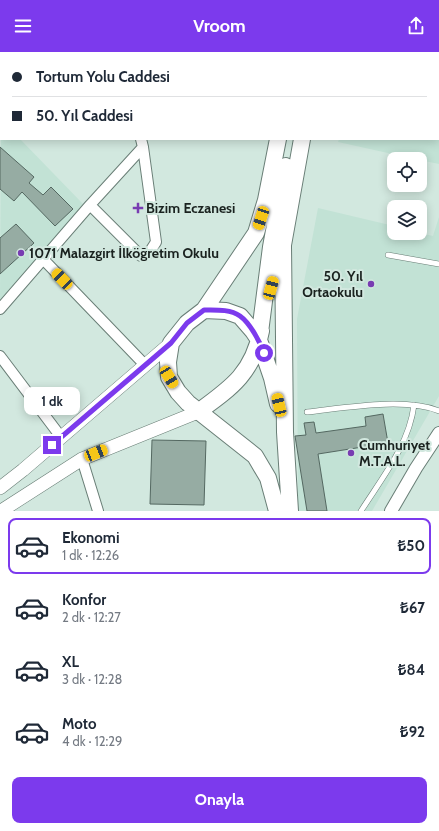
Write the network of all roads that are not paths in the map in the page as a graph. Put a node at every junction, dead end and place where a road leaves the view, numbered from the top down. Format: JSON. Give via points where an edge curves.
{"nodes":[{"id":1,"x":278,"y":140,"type":"edge"},
{"id":2,"x":291,"y":140,"type":"edge"},
{"id":3,"x":302,"y":140,"type":"edge"},
{"id":4,"x":142,"y":143,"type":"edge"},
{"id":5,"x":90,"y":205,"type":"junction"},
{"id":6,"x":283,"y":245,"type":"junction"},
{"id":7,"x":388,"y":255,"type":"dead end"},
{"id":8,"x":43,"y":259,"type":"junction"},
{"id":9,"x":439,"y":264,"type":"edge"},
{"id":10,"x":0,"y":309,"type":"edge"},
{"id":11,"x":204,"y":310,"type":"junction"},
{"id":12,"x":260,"y":340,"type":"junction"},
{"id":13,"x":171,"y":343,"type":"junction"},
{"id":14,"x":0,"y":356,"type":"edge"},
{"id":15,"x":145,"y":365,"type":"junction"},
{"id":16,"x":4,"y":368,"type":"edge"},
{"id":17,"x":414,"y":405,"type":"junction"},
{"id":18,"x":439,"y":411,"type":"edge"},
{"id":19,"x":198,"y":412,"type":"junction"},
{"id":20,"x":307,"y":412,"type":"dead end"},
{"id":21,"x":285,"y":432,"type":"junction"},
{"id":22,"x":439,"y":433,"type":"edge"},
{"id":23,"x":61,"y":437,"type":"junction"},
{"id":24,"x":82,"y":459,"type":"junction"},
{"id":25,"x":0,"y":488,"type":"edge"},
{"id":26,"x":1,"y":511,"type":"edge"},
{"id":27,"x":98,"y":511,"type":"edge"},
{"id":28,"x":277,"y":511,"type":"edge"},
{"id":29,"x":290,"y":511,"type":"edge"},
{"id":30,"x":360,"y":511,"type":"edge"},
{"id":31,"x":390,"y":511,"type":"edge"}],
"edges":[{"from":1,"to":11,"type":"highway","via":[[266,200],[256,233]]},
{"from":2,"to":12,"type":"highway","via":[[271,247]]},
{"from":3,"to":6,"type":"highway"},
{"from":4,"to":5,"type":"street"},
{"from":4,"to":5,"type":"street","via":[[156,242],[149,253],[141,256]]},
{"from":5,"to":8,"type":"street"},
{"from":6,"to":12,"type":"highway"},
{"from":6,"to":21,"type":"highway"},
{"from":7,"to":9,"type":"lane"},
{"from":8,"to":10,"type":"street"},
{"from":8,"to":15,"type":"street"},
{"from":11,"to":12,"type":"highway","via":[[226,311],[240,316]]},
{"from":11,"to":13,"type":"highway","via":[[187,323]]},
{"from":12,"to":19,"type":"highway","via":[[243,375]]},
{"from":12,"to":21,"type":"highway"},
{"from":13,"to":15,"type":"main road"},
{"from":13,"to":19,"type":"highway","via":[[169,377],[178,392]]},
{"from":14,"to":16,"type":"street"},
{"from":15,"to":23,"type":"main road"},
{"from":16,"to":23,"type":"street"},
{"from":17,"to":18,"type":"lane"},
{"from":17,"to":20,"type":"lane"},
{"from":17,"to":30,"type":"lane","via":[[404,442]]},
{"from":19,"to":24,"type":"main road"},
{"from":19,"to":28,"type":"highway","via":[[255,456],[268,478]]},
{"from":21,"to":29,"type":"highway"},
{"from":22,"to":31,"type":"street"},
{"from":23,"to":25,"type":"main road"},
{"from":24,"to":26,"type":"main road"},
{"from":24,"to":27,"type":"street"}]}
